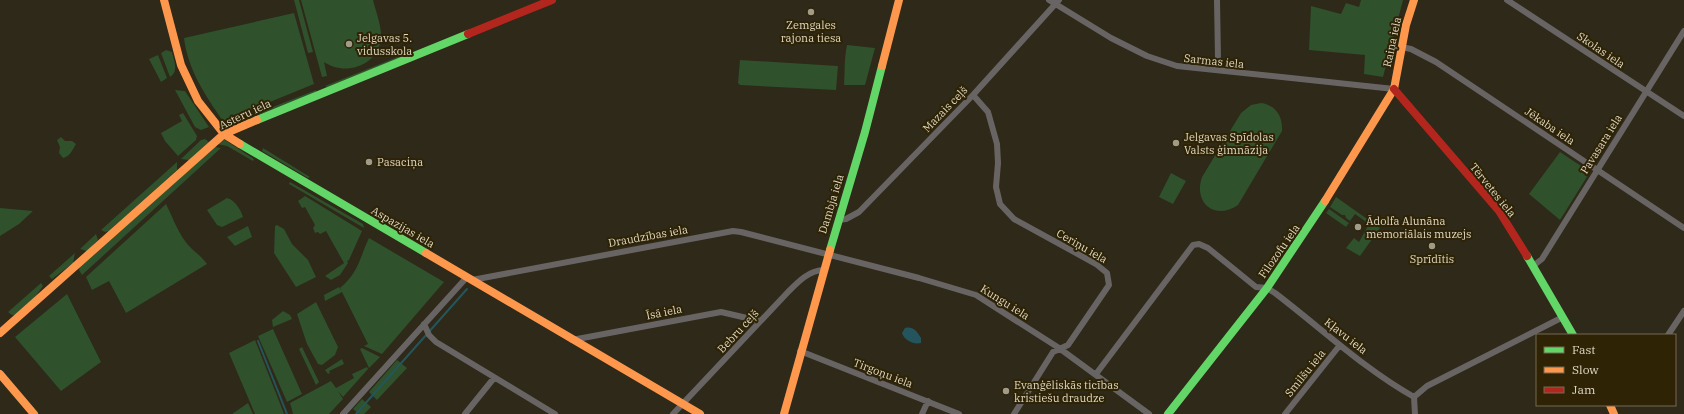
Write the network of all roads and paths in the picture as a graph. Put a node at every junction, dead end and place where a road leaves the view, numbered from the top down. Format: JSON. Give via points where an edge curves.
{"nodes":[{"id":1,"x":164,"y":0,"type":"edge"},
{"id":2,"x":552,"y":0,"type":"edge"},
{"id":3,"x":899,"y":0,"type":"edge"},
{"id":4,"x":1049,"y":0,"type":"edge"},
{"id":5,"x":1217,"y":0,"type":"edge"},
{"id":6,"x":1414,"y":0,"type":"edge"},
{"id":7,"x":1507,"y":0,"type":"edge"},
{"id":8,"x":1057,"y":2,"type":"edge"},
{"id":9,"x":1684,"y":31,"type":"edge"},
{"id":10,"x":1401,"y":47,"type":"junction"},
{"id":11,"x":1218,"y":59,"type":"dead end"},
{"id":12,"x":1394,"y":89,"type":"junction"},
{"id":13,"x":1646,"y":92,"type":"junction"},
{"id":14,"x":973,"y":95,"type":"junction"},
{"id":15,"x":1684,"y":116,"type":"edge"},
{"id":16,"x":224,"y":134,"type":"junction"},
{"id":17,"x":1597,"y":170,"type":"junction"},
{"id":18,"x":838,"y":220,"type":"junction"},
{"id":19,"x":1684,"y":228,"type":"edge"},
{"id":20,"x":827,"y":254,"type":"junction"},
{"id":21,"x":1533,"y":266,"type":"junction"},
{"id":22,"x":823,"y":270,"type":"junction"},
{"id":23,"x":469,"y":279,"type":"junction"},
{"id":24,"x":1267,"y":288,"type":"junction"},
{"id":25,"x":1684,"y":311,"type":"edge"},
{"id":26,"x":1563,"y":317,"type":"junction"},
{"id":27,"x":760,"y":321,"type":"junction"},
{"id":28,"x":424,"y":324,"type":"junction"},
{"id":29,"x":0,"y":333,"type":"edge"},
{"id":30,"x":1572,"y":334,"type":"edge"},
{"id":31,"x":1669,"y":334,"type":"edge"},
{"id":32,"x":572,"y":340,"type":"junction"},
{"id":33,"x":1340,"y":345,"type":"junction"},
{"id":34,"x":1059,"y":348,"type":"junction"},
{"id":35,"x":800,"y":351,"type":"junction"},
{"id":36,"x":0,"y":374,"type":"edge"},
{"id":37,"x":1096,"y":374,"type":"junction"},
{"id":38,"x":494,"y":378,"type":"junction"},
{"id":39,"x":1414,"y":397,"type":"junction"},
{"id":40,"x":928,"y":401,"type":"junction"},
{"id":41,"x":682,"y":404,"type":"junction"},
{"id":42,"x":34,"y":414,"type":"edge"},
{"id":43,"x":343,"y":414,"type":"edge"},
{"id":44,"x":464,"y":414,"type":"edge"},
{"id":45,"x":555,"y":414,"type":"edge"},
{"id":46,"x":673,"y":414,"type":"edge"},
{"id":47,"x":700,"y":414,"type":"edge"},
{"id":48,"x":784,"y":414,"type":"edge"},
{"id":49,"x":922,"y":414,"type":"edge"},
{"id":50,"x":959,"y":414,"type":"edge"},
{"id":51,"x":1014,"y":414,"type":"edge"},
{"id":52,"x":1149,"y":414,"type":"edge"},
{"id":53,"x":1168,"y":414,"type":"edge"},
{"id":54,"x":1285,"y":414,"type":"edge"},
{"id":55,"x":1415,"y":414,"type":"edge"}],
"edges":[{"from":1,"to":16,"type":"street","name":"Aspazijas iela","via":[[181,65],[198,101]]},
{"from":2,"to":16,"type":"street","name":"Asteru iela","via":[[385,66]]},
{"from":3,"to":18,"type":"street","name":"Dambja iela"},
{"from":4,"to":8,"type":"street","name":"Sarmas iela"},
{"from":5,"to":11,"type":"street"},
{"from":6,"to":10,"type":"street","name":"Raiņa iela"},
{"from":7,"to":13,"type":"street","name":"Skolas iela"},
{"from":8,"to":12,"type":"street","name":"Sarmas iela","via":[[1147,56],[1177,66]]},
{"from":8,"to":14,"type":"street","name":"Mazais ceļš"},
{"from":9,"to":13,"type":"street","name":"Pavasara iela"},
{"from":10,"to":12,"type":"street","name":"Raiņa iela"},
{"from":10,"to":17,"type":"street","name":"Jēkaba iela","via":[[1411,49],[1436,62]]},
{"from":12,"to":21,"type":"street","name":"Tērvetes iela","via":[[1499,210]]},
{"from":12,"to":24,"type":"street","name":"Filozofu iela","via":[[1311,224]]},
{"from":13,"to":15,"type":"street","name":"Skolas iela"},
{"from":13,"to":17,"type":"street","name":"Pavasara iela"},
{"from":14,"to":18,"type":"street","name":"Mazais ceļš","via":[[859,212]]},
{"from":14,"to":34,"type":"street","name":"Ceriņu iela","via":[[988,112],[997,144],[996,187],[1000,204],[1014,219],[1096,264],[1107,273],[1109,285],[1068,345]]},
{"from":16,"to":23,"type":"street","name":"Aspazijas iela"},
{"from":16,"to":29,"type":"street","name":"Asteru iela"},
{"from":17,"to":19,"type":"street","name":"Jēkaba iela"},
{"from":17,"to":21,"type":"street","name":"Pavasara iela","via":[[1542,259]]},
{"from":18,"to":20,"type":"street","name":"Dambja iela"},
{"from":20,"to":22,"type":"street","name":"Dambja iela"},
{"from":20,"to":23,"type":"street","name":"Draudzības iela","via":[[733,231]]},
{"from":20,"to":34,"type":"street","name":"Kungu iela","via":[[976,295]]},
{"from":21,"to":26,"type":"street","name":"Tērvetes iela"},
{"from":22,"to":27,"type":"street","name":"Bebru ceļš","via":[[815,270],[804,278]]},
{"from":22,"to":35,"type":"street","name":"Dambja iela"},
{"from":23,"to":28,"type":"street"},
{"from":23,"to":32,"type":"street","name":"Aspazijas iela"},
{"from":24,"to":33,"type":"street","name":"Kļavu iela"},
{"from":24,"to":37,"type":"street","via":[[1256,287],[1208,248],[1199,244],[1192,245]]},
{"from":24,"to":53,"type":"street","name":"Filozofu iela"},
{"from":25,"to":31,"type":"street"},
{"from":26,"to":30,"type":"street","name":"Tērvetes iela"},
{"from":26,"to":39,"type":"street","via":[[1427,386]]},
{"from":27,"to":32,"type":"street","name":"Īsā iela","via":[[721,312]]},
{"from":27,"to":41,"type":"street","name":"Bebru ceļš"},
{"from":28,"to":38,"type":"street","via":[[436,342]]},
{"from":28,"to":43,"type":"street"},
{"from":32,"to":41,"type":"street","name":"Aspazijas iela"},
{"from":33,"to":39,"type":"street","name":"Kļavu iela"},
{"from":33,"to":54,"type":"street","name":"Smilšu iela"},
{"from":34,"to":37,"type":"street","name":"Kungu iela"},
{"from":34,"to":51,"type":"street","name":"Ceriņu iela"},
{"from":35,"to":40,"type":"street","name":"Tirgoņu iela"},
{"from":35,"to":48,"type":"street","name":"Dambja iela"},
{"from":36,"to":42,"type":"street"},
{"from":37,"to":52,"type":"street","name":"Kungu iela"},
{"from":38,"to":44,"type":"street"},
{"from":38,"to":45,"type":"street"},
{"from":39,"to":55,"type":"street"},
{"from":40,"to":49,"type":"street"},
{"from":40,"to":50,"type":"street","name":"Tirgoņu iela"},
{"from":41,"to":46,"type":"street","name":"Bebru ceļš"},
{"from":41,"to":47,"type":"street","name":"Aspazijas iela"}]}
